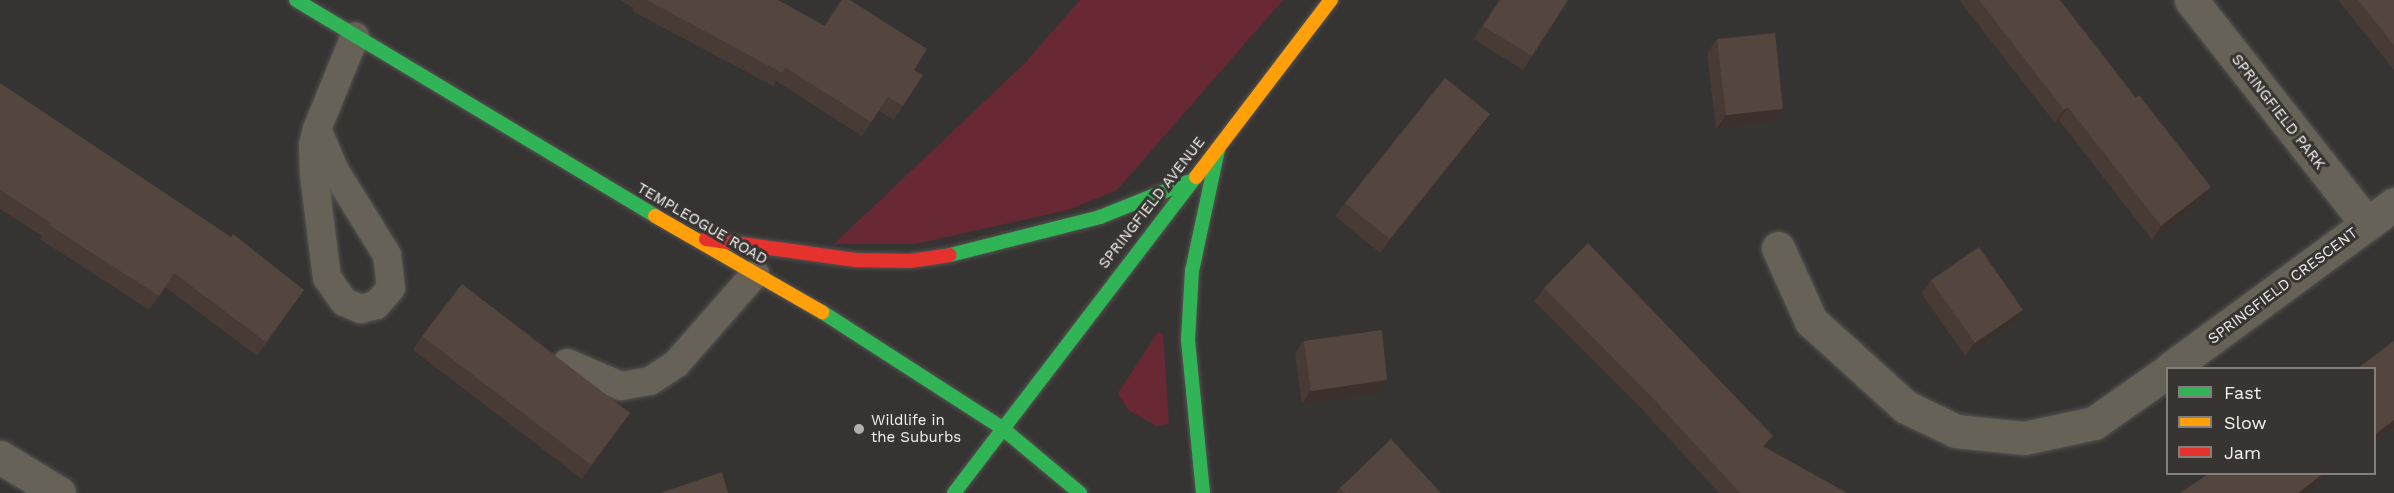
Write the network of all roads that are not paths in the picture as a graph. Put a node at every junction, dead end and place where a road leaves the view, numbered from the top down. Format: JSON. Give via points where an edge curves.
{"nodes":[{"id":1,"x":296,"y":0,"type":"edge"},
{"id":2,"x":1331,"y":0,"type":"edge"},
{"id":3,"x":2191,"y":0,"type":"edge"},
{"id":4,"x":355,"y":36,"type":"junction"},
{"id":5,"x":317,"y":129,"type":"junction"},
{"id":6,"x":1219,"y":145,"type":"junction"},
{"id":7,"x":1189,"y":181,"type":"junction"},
{"id":8,"x":2394,"y":204,"type":"edge"},
{"id":9,"x":2367,"y":224,"type":"junction"},
{"id":10,"x":688,"y":236,"type":"junction"},
{"id":11,"x":1778,"y":248,"type":"dead end"},
{"id":12,"x":755,"y":274,"type":"junction"},
{"id":13,"x":567,"y":363,"type":"edge"},
{"id":14,"x":2174,"y":367,"type":"edge"},
{"id":15,"x":2166,"y":372,"type":"edge"},
{"id":16,"x":1002,"y":428,"type":"junction"},
{"id":17,"x":0,"y":457,"type":"edge"},
{"id":18,"x":59,"y":493,"type":"edge"},
{"id":19,"x":954,"y":493,"type":"edge"},
{"id":20,"x":1080,"y":493,"type":"edge"},
{"id":21,"x":1203,"y":493,"type":"edge"}],
"edges":[{"from":1,"to":4,"type":"main road","name":"TEMPLEOGUE ROAD"},
{"from":2,"to":6,"type":"main road","name":"SPRINGFIELD AVENUE"},
{"from":3,"to":9,"type":"street","name":"SPRINGFIELD PARK"},
{"from":4,"to":5,"type":"lane"},
{"from":4,"to":10,"type":"main road","name":"TEMPLEOGUE ROAD"},
{"from":5,"to":5,"type":"lane","via":[[314,176],[327,278],[344,302],[361,309],[376,305],[391,288],[387,255],[334,171]]},
{"from":6,"to":7,"type":"main road","name":"SPRINGFIELD AVENUE"},
{"from":6,"to":21,"type":"main road","via":[[1192,271],[1188,340]]},
{"from":7,"to":10,"type":"main road","via":[[1100,217],[956,254],[910,261],[856,260]]},
{"from":7,"to":16,"type":"main road","name":"SPRINGFIELD AVENUE"},
{"from":8,"to":9,"type":"street","name":"SPRINGFIELD CRESCENT"},
{"from":9,"to":14,"type":"street","name":"SPRINGFIELD CRESCENT"},
{"from":10,"to":12,"type":"main road","name":"TEMPLEOGUE ROAD"},
{"from":11,"to":15,"type":"street","via":[[1811,321],[1906,407],[1956,431],[2024,438],[2094,423]]},
{"from":12,"to":13,"type":"lane","via":[[676,364],[650,381],[621,386]]},
{"from":12,"to":16,"type":"main road","name":"TEMPLEOGUE ROAD","via":[[857,333]]},
{"from":16,"to":19,"type":"main road","name":"SPRINGFIELD AVENUE"},
{"from":16,"to":20,"type":"main road","name":"TEMPLEOGUE ROAD"},
{"from":17,"to":18,"type":"street"}]}
